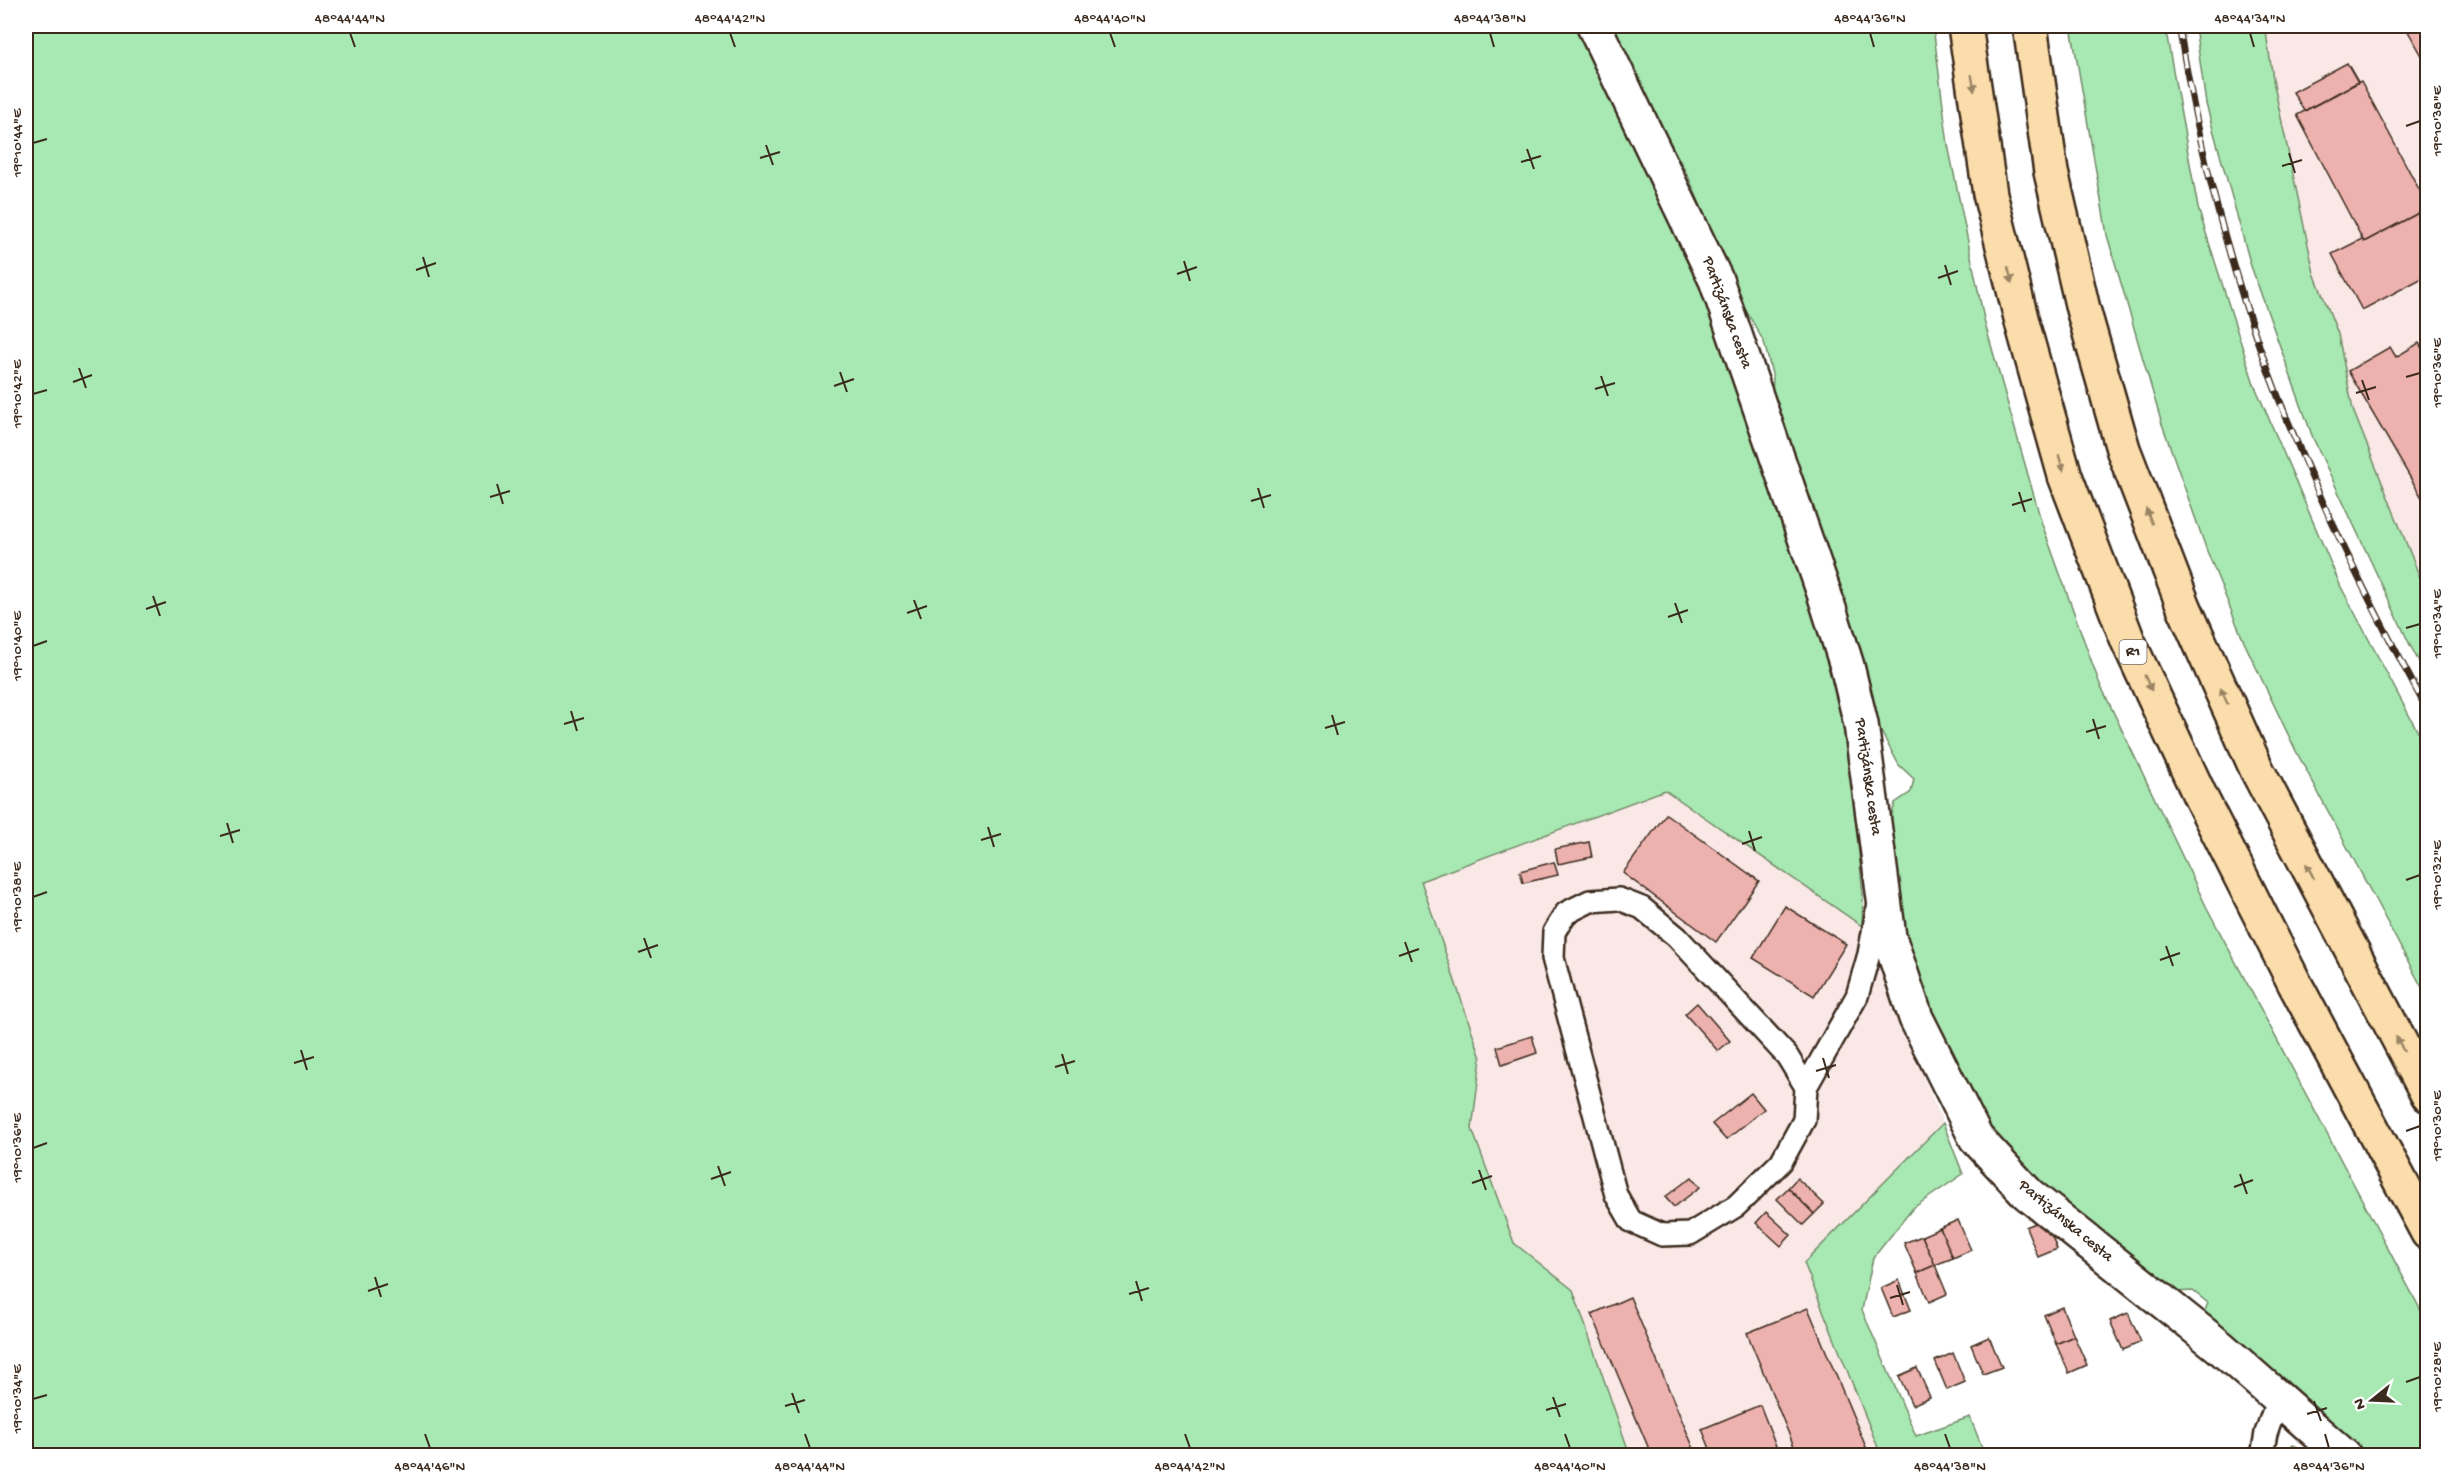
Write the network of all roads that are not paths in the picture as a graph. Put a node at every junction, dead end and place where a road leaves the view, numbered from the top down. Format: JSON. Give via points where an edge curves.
{"nodes":[{"id":1,"x":1594,"y":26,"type":"edge"},
{"id":2,"x":1965,"y":26,"type":"edge"},
{"id":3,"x":2030,"y":26,"type":"edge"},
{"id":4,"x":1882,"y":884,"type":"junction"},
{"id":5,"x":1806,"y":1087,"type":"junction"},
{"id":6,"x":2427,"y":1095,"type":"edge"},
{"id":7,"x":2427,"y":1233,"type":"edge"},
{"id":8,"x":2286,"y":1406,"type":"junction"},
{"id":9,"x":2262,"y":1455,"type":"edge"},
{"id":10,"x":2343,"y":1455,"type":"edge"}],
"edges":[{"from":1,"to":4,"type":"street","name":"Partizánska cesta","via":[[1716,280],[1824,593],[1861,724]]},
{"from":2,"to":7,"type":"highway","number":"R1","one_way":true,"via":[[1990,194],[2023,326],[2065,476],[2128,641],[2200,798]]},
{"from":6,"to":3,"type":"highway","one_way":true,"via":[[2257,770],[2184,607],[2122,449],[2083,309],[2051,172]]},
{"from":4,"to":5,"type":"lane","via":[[1857,996]]},
{"from":4,"to":8,"type":"street","name":"Partizánska cesta","via":[[1889,938],[1916,1018],[1976,1138],[2028,1194],[2220,1347]]},
{"from":5,"to":5,"type":"lane","via":[[1804,1120],[1781,1162],[1736,1206],[1690,1234],[1662,1235],[1631,1221],[1616,1195],[1553,958],[1554,932],[1566,913],[1590,901],[1619,900],[1642,908],[1677,937],[1787,1056]]},
{"from":8,"to":9,"type":"lane","via":[[2266,1434]]},
{"from":8,"to":10,"type":"street","name":"Partizánska cesta"}]}
